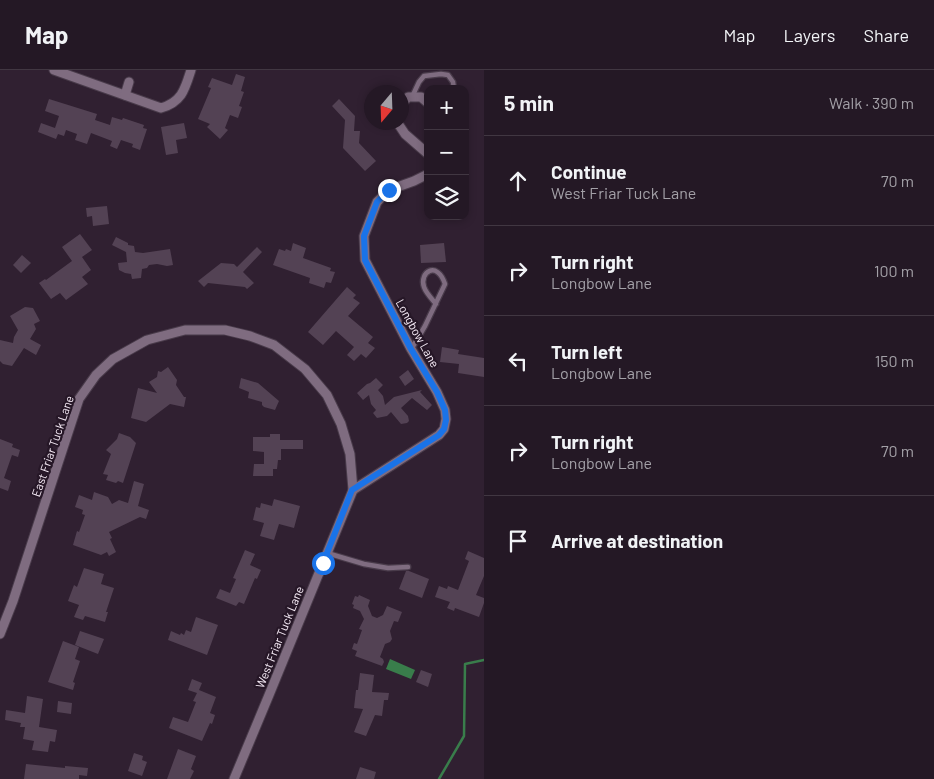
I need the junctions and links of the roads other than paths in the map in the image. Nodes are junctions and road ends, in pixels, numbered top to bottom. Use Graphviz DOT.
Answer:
graph roads {
  1 [pos="54,70"];
  2 [pos="191,70"];
  3 [pos="129,82"];
  4 [pos="453,85"];
  5 [pos="125,95"];
  6 [pos="412,97"];
  7 [pos="424,100"];
  8 [pos="402,130"];
  9 [pos="424,151"];
  10 [pos="426,175"];
  11 [pos="436,304"];
  12 [pos="195,330"];
  13 [pos="411,349"];
  14 [pos="352,490"];
  15 [pos="327,553"];
  16 [pos="408,568"];
  17 [pos="0,634"];
  18 [pos="234,779"];
  1 -- 5 [label="street"];
  2 -- 5 [label="street"];
  3 -- 5 [label="street"];
  4 -- 6 [label="lane"];
  6 -- 7 [label="street"];
  8 -- 9 [label="street"];
  10 -- 13 [label="street, Longbow Lane"];
  11 -- 11 [label="lane"];
  11 -- 13 [label="lane"];
  12 -- 14 [label="street, West Friar Tuck Lane"];
  12 -- 17 [label="street, East Friar Tuck Lane"];
  13 -- 14 [label="street, Longbow Lane"];
  14 -- 15 [label="street, West Friar Tuck Lane"];
  15 -- 16 [label="lane"];
  15 -- 18 [label="street, West Friar Tuck Lane"];
}
